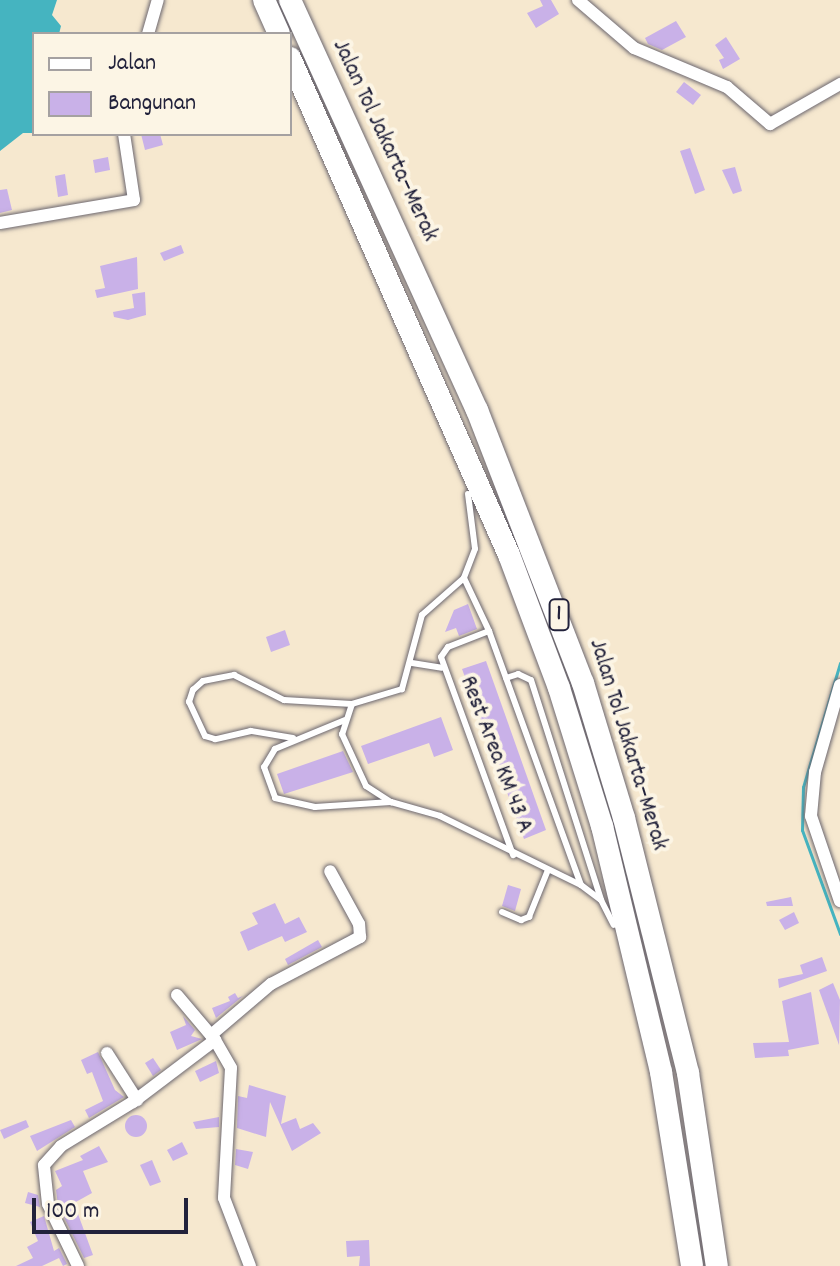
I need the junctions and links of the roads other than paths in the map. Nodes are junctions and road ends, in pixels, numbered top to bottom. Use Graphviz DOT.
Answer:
graph roads {
  1 [pos="158,0"];
  2 [pos="264,0"];
  3 [pos="290,0"];
  4 [pos="578,0"];
  5 [pos="149,32"];
  6 [pos="278,32"];
  7 [pos="292,62"];
  8 [pos="840,84"];
  9 [pos="124,136"];
  10 [pos="0,223"];
  11 [pos="389,278"];
  12 [pos="468,494"];
  13 [pos="464,578"];
  14 [pos="489,631"];
  15 [pos="412,663"];
  16 [pos="442,668"];
  17 [pos="506,678"];
  18 [pos="840,685"];
  19 [pos="352,704"];
  20 [pos="345,720"];
  21 [pos="293,738"];
  22 [pos="562,779"];
  23 [pos="546,785"];
  24 [pos="391,802"];
  25 [pos="513,855"];
  26 [pos="548,870"];
  27 [pos="330,871"];
  28 [pos="581,885"];
  29 [pos="601,900"];
  30 [pos="840,901"];
  31 [pos="502,912"];
  32 [pos="614,925"];
  33 [pos="177,995"];
  34 [pos="213,1037"];
  35 [pos="107,1053"];
  36 [pos="137,1100"];
  37 [pos="675,1142"];
  38 [pos="78,1266"];
  39 [pos="250,1266"];
  40 [pos="692,1266"];
  41 [pos="717,1266"];
  1 -- 5 [label="street"];
  2 -- 6 [label="highway"];
  3 -- 41 [label="highway, Jalan Tol Jakarta–Merak / 1"];
  4 -- 8 [label="street"];
  7 -- 11 [label="highway, Jalan Tol Jakarta–Merak / 1"];
  9 -- 10 [label="street"];
  11 -- 12 [label="highway"];
  11 -- 37 [label="highway, Jalan Tol Jakarta–Merak / 1"];
  12 -- 13 [label="lane"];
  13 -- 14 [label="lane, Rest Area KM 43 A"];
  13 -- 15 [label="lane"];
  14 -- 16 [label="lane, Rest Area KM 43 A"];
  14 -- 17 [label="lane, Rest Area KM 43 A"];
  15 -- 16 [label="lane, Rest Area KM 43 A"];
  15 -- 19 [label="lane"];
  16 -- 25 [label="lane, Rest Area KM 43 A"];
  17 -- 22 [label="lane, Rest Area KM 43 A"];
  17 -- 23 [label="lane, Rest Area KM 43 A"];
  18 -- 30 [label="street"];
  19 -- 20 [label="lane"];
  19 -- 21 [label="lane"];
  20 -- 21 [label="lane, Rest Area KM 43 A"];
  20 -- 24 [label="lane, Rest Area KM 43 A"];
  21 -- 24 [label="lane, Rest Area KM 43 A"];
  22 -- 23 [label="lane, Rest Area KM 43 A"];
  22 -- 29 [label="lane, Rest Area KM 43 A"];
  23 -- 28 [label="lane, Rest Area KM 43 A"];
  24 -- 25 [label="lane, Rest Area KM 43 A"];
  25 -- 26 [label="lane, Rest Area KM 43 A"];
  26 -- 28 [label="lane, Rest Area KM 43 A"];
  26 -- 31 [label="lane"];
  27 -- 34 [label="street"];
  28 -- 29 [label="lane, Rest Area KM 43 A"];
  29 -- 32 [label="lane, Rest Area KM 43 A"];
  32 -- 37 [label="highway"];
  33 -- 34 [label="street"];
  34 -- 36 [label="street"];
  34 -- 39 [label="street"];
  35 -- 36 [label="street"];
  36 -- 38 [label="street"];
  37 -- 40 [label="highway, Jalan Tol Jakarta–Merak / 1"];
}
